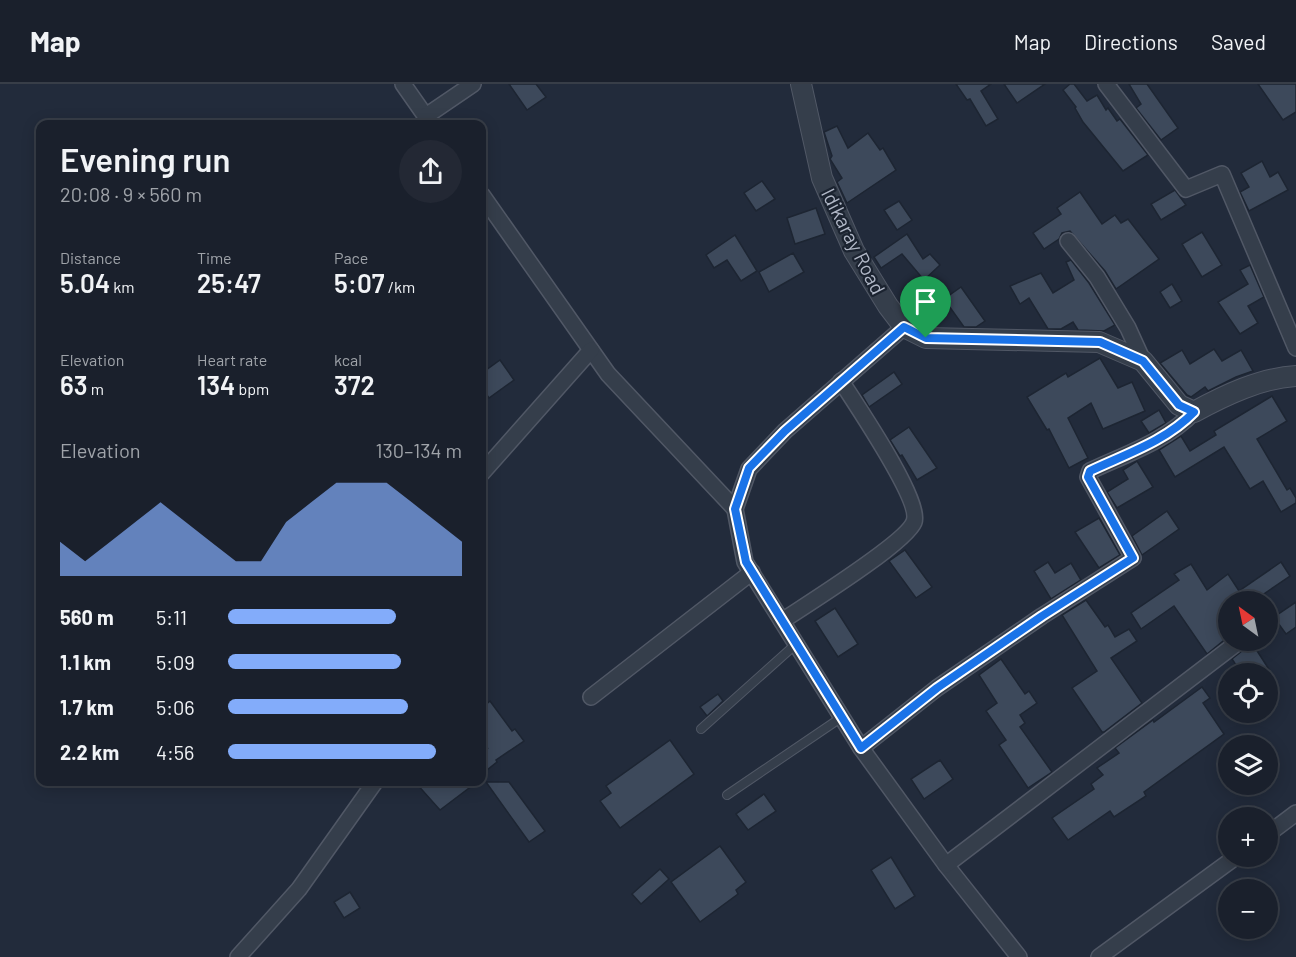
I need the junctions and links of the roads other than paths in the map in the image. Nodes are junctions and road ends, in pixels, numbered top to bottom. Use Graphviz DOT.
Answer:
graph roads {
  1 [pos="403,84"];
  2 [pos="473,84"];
  3 [pos="801,84"];
  4 [pos="1106,84"];
  5 [pos="429,120"];
  6 [pos="486,201"];
  7 [pos="1068,241"];
  8 [pos="904,327"];
  9 [pos="1296,348"];
  10 [pos="591,350"];
  11 [pos="1143,361"];
  12 [pos="1296,376"];
  13 [pos="841,381"];
  14 [pos="1194,412"];
  15 [pos="486,468"];
  16 [pos="735,509"];
  17 [pos="752,572"];
  18 [pos="782,621"];
  19 [pos="796,644"];
  20 [pos="1227,651"];
  21 [pos="591,698"];
  22 [pos="842,717"];
  23 [pos="702,729"];
  24 [pos="861,748"];
  25 [pos="372,786"];
  26 [pos="727,795"];
  27 [pos="1296,813"];
  28 [pos="1278,826"];
  29 [pos="946,865"];
  30 [pos="1222,867"];
  31 [pos="238,957"];
  32 [pos="1019,957"];
  33 [pos="1099,957"];
  1 -- 5 [label="street"];
  2 -- 5 [label="street"];
  3 -- 8 [label="street, Idikaray Road"];
  4 -- 9 [label="street"];
  6 -- 10 [label="street"];
  7 -- 11 [label="street"];
  8 -- 11 [label="street"];
  8 -- 13 [label="street"];
  10 -- 15 [label="street"];
  10 -- 16 [label="street"];
  11 -- 14 [label="street"];
  12 -- 14 [label="street"];
  13 -- 16 [label="street"];
  13 -- 18 [label="street"];
  14 -- 24 [label="street"];
  16 -- 17 [label="street"];
  17 -- 18 [label="street"];
  17 -- 21 [label="street"];
  18 -- 19 [label="street"];
  19 -- 22 [label="street"];
  19 -- 23 [label="lane"];
  20 -- 29 [label="street"];
  22 -- 24 [label="street"];
  22 -- 26 [label="lane"];
  24 -- 29 [label="street"];
  25 -- 31 [label="street"];
  27 -- 28 [label="street"];
  29 -- 32 [label="street"];
  30 -- 33 [label="street"];
}
